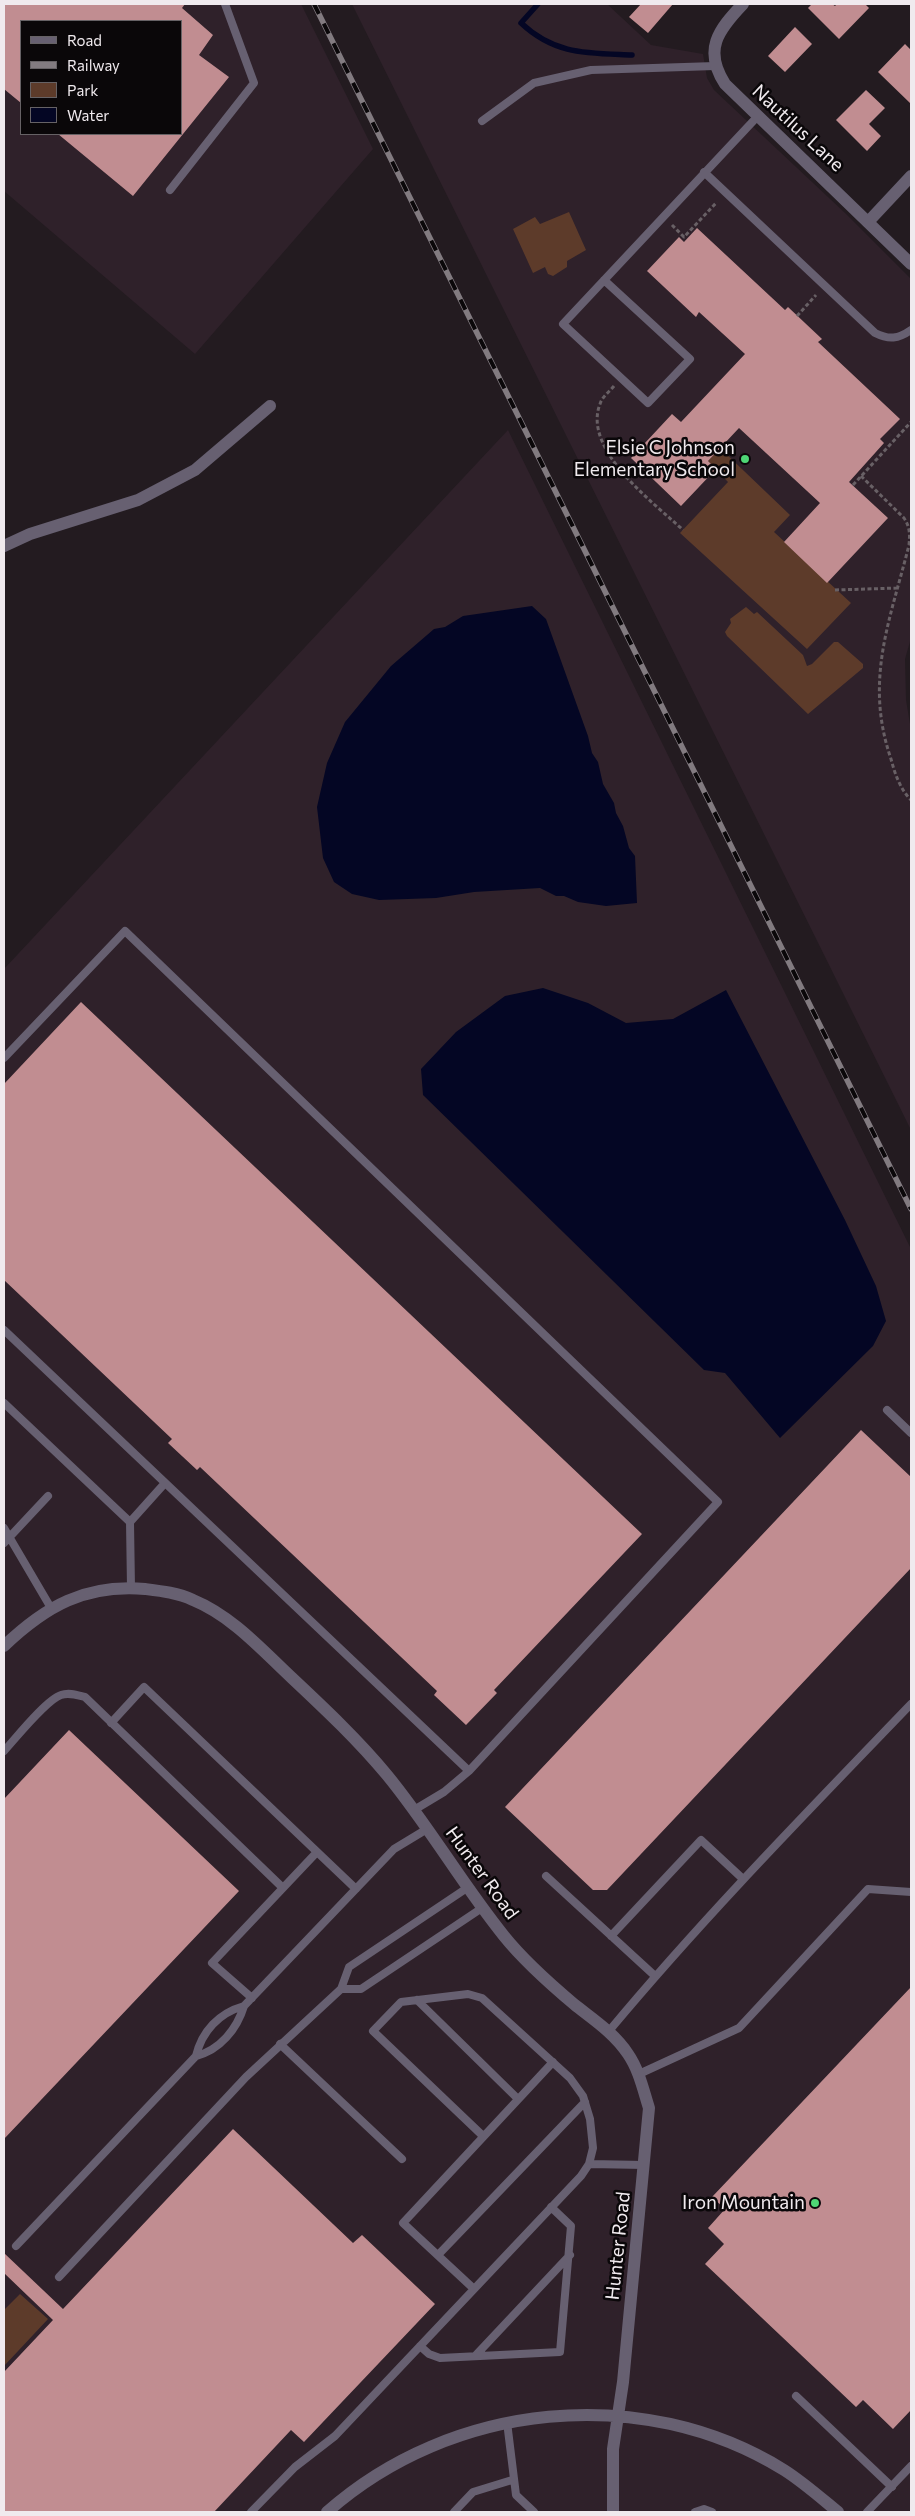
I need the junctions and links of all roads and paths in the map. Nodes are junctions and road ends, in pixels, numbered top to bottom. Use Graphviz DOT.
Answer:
graph roads {
  1 [pos="226,4"];
  2 [pos="742,4"];
  3 [pos="715,66"];
  4 [pos="758,117"];
  5 [pos="482,121"];
  6 [pos="704,172"];
  7 [pos="911,176"];
  8 [pos="170,190"];
  9 [pos="717,202"];
  10 [pos="662,216"];
  11 [pos="869,221"];
  12 [pos="911,264"];
  13 [pos="604,280"];
  14 [pos="816,295"];
  15 [pos="797,316"];
  16 [pos="911,330"];
  17 [pos="621,378"];
  18 [pos="270,406"];
  19 [pos="911,422"];
  20 [pos="861,476"];
  21 [pos="853,485"];
  22 [pos="683,530"];
  23 [pos="4,546"];
  24 [pos="898,588"];
  25 [pos="835,590"];
  26 [pos="911,800"];
  27 [pos="4,1058"];
  28 [pos="4,1330"];
  29 [pos="4,1403"];
  30 [pos="887,1410"];
  31 [pos="911,1433"];
  32 [pos="165,1483"];
  33 [pos="48,1496"];
  34 [pos="130,1522"];
  35 [pos="4,1528"];
  36 [pos="10,1536"];
  37 [pos="4,1543"];
  38 [pos="131,1588"];
  39 [pos="51,1608"];
  40 [pos="4,1646"];
  41 [pos="911,1704"];
  42 [pos="111,1723"];
  43 [pos="4,1751"];
  44 [pos="469,1771"];
  45 [pos="414,1810"];
  46 [pos="427,1829"];
  47 [pos="317,1852"];
  48 [pos="546,1876"];
  49 [pos="743,1879"];
  50 [pos="283,1888"];
  51 [pos="467,1888"];
  52 [pos="356,1889"];
  53 [pos="911,1892"];
  54 [pos="482,1908"];
  55 [pos="612,1936"];
  56 [pos="655,1976"];
  57 [pos="341,1989"];
  58 [pos="252,1998"];
  59 [pos="417,2000"];
  60 [pos="244,2006"];
  61 [pos="609,2031"];
  62 [pos="280,2044"];
  63 [pos="196,2056"];
  64 [pos="553,2062"];
  65 [pos="639,2074"];
  66 [pos="518,2099"];
  67 [pos="585,2102"];
  68 [pos="483,2136"];
  69 [pos="402,2158"];
  70 [pos="589,2164"];
  71 [pos="645,2165"];
  72 [pos="552,2207"];
  73 [pos="16,2246"];
  74 [pos="438,2255"];
  75 [pos="570,2255"];
  76 [pos="59,2277"];
  77 [pos="474,2289"];
  78 [pos="420,2346"];
  79 [pos="476,2355"];
  80 [pos="796,2396"];
  81 [pos="618,2417"];
  82 [pos="507,2422"];
  83 [pos="911,2466"];
  84 [pos="512,2480"];
  85 [pos="892,2487"];
  86 [pos="251,2512"];
  87 [pos="327,2512"];
  88 [pos="454,2512"];
  89 [pos="534,2512"];
  90 [pos="613,2512"];
  91 [pos="695,2512"];
  92 [pos="712,2512"];
  93 [pos="838,2512"];
  94 [pos="867,2512"];
  1 -- 8 [label="lane"];
  2 -- 3 [label="street"];
  3 -- 4 [label="street, Nautilus Lane"];
  3 -- 5 [label="lane"];
  4 -- 6 [label="lane"];
  4 -- 11 [label="street, Nautilus Lane"];
  6 -- 10 [label="lane"];
  6 -- 16 [label="lane"];
  7 -- 11 [label="street"];
  9 -- 10 [label="path"];
  10 -- 13 [label="lane"];
  11 -- 12 [label="street, Nautilus Lane"];
  13 -- 17 [label="lane"];
  13 -- 17 [label="lane"];
  14 -- 15 [label="path"];
  17 -- 22 [label="path"];
  18 -- 23 [label="street"];
  19 -- 20 [label="path"];
  20 -- 21 [label="path"];
  20 -- 24 [label="path"];
  24 -- 25 [label="path"];
  24 -- 26 [label="path"];
  27 -- 44 [label="lane"];
  28 -- 32 [label="lane"];
  29 -- 34 [label="lane"];
  30 -- 31 [label="lane"];
  32 -- 34 [label="lane"];
  32 -- 44 [label="lane"];
  33 -- 36 [label="lane"];
  34 -- 38 [label="lane"];
  35 -- 36 [label="lane"];
  36 -- 37 [label="lane"];
  36 -- 39 [label="lane"];
  38 -- 39 [label="street, Hunter Road"];
  38 -- 45 [label="street, Hunter Road"];
  39 -- 40 [label="street, Hunter Road"];
  41 -- 49 [label="lane"];
  42 -- 43 [label="lane"];
  42 -- 47 [label="lane"];
  42 -- 50 [label="lane"];
  44 -- 45 [label="lane"];
  45 -- 46 [label="street, Hunter Road"];
  46 -- 51 [label="street, Hunter Road"];
  46 -- 52 [label="lane"];
  47 -- 50 [label="lane"];
  47 -- 52 [label="lane"];
  48 -- 55 [label="lane"];
  49 -- 55 [label="lane"];
  49 -- 56 [label="lane"];
  50 -- 58 [label="lane"];
  51 -- 54 [label="street, Hunter Road"];
  51 -- 57 [label="lane"];
  52 -- 58 [label="lane"];
  53 -- 65 [label="lane"];
  54 -- 57 [label="lane"];
  54 -- 61 [label="street, Hunter Road"];
  55 -- 56 [label="lane"];
  56 -- 61 [label="lane"];
  57 -- 62 [label="lane"];
  58 -- 60 [label="lane"];
  59 -- 64 [label="lane"];
  59 -- 66 [label="lane"];
  59 -- 68 [label="lane"];
  60 -- 63 [label="lane"];
  60 -- 63 [label="lane"];
  61 -- 65 [label="street, Hunter Road"];
  62 -- 69 [label="lane"];
  62 -- 76 [label="lane"];
  63 -- 73 [label="lane"];
  64 -- 66 [label="lane"];
  64 -- 67 [label="lane"];
  65 -- 71 [label="street, Hunter Road"];
  66 -- 68 [label="lane"];
  67 -- 70 [label="lane"];
  67 -- 74 [label="lane"];
  68 -- 74 [label="lane"];
  70 -- 71 [label="lane"];
  70 -- 72 [label="lane"];
  71 -- 81 [label="street, Hunter Road"];
  72 -- 75 [label="lane"];
  72 -- 77 [label="lane"];
  74 -- 77 [label="lane"];
  75 -- 79 [label="lane"];
  75 -- 79 [label="lane"];
  77 -- 78 [label="lane"];
  78 -- 79 [label="lane"];
  78 -- 86 [label="lane"];
  80 -- 85 [label="lane"];
  81 -- 82 [label="street"];
  81 -- 90 [label="street, Hunter Road"];
  81 -- 93 [label="street"];
  82 -- 84 [label="lane"];
  82 -- 87 [label="street"];
  83 -- 85 [label="lane"];
  84 -- 88 [label="lane"];
  84 -- 89 [label="lane"];
  85 -- 94 [label="lane"];
  91 -- 92 [label="lane"];
}
